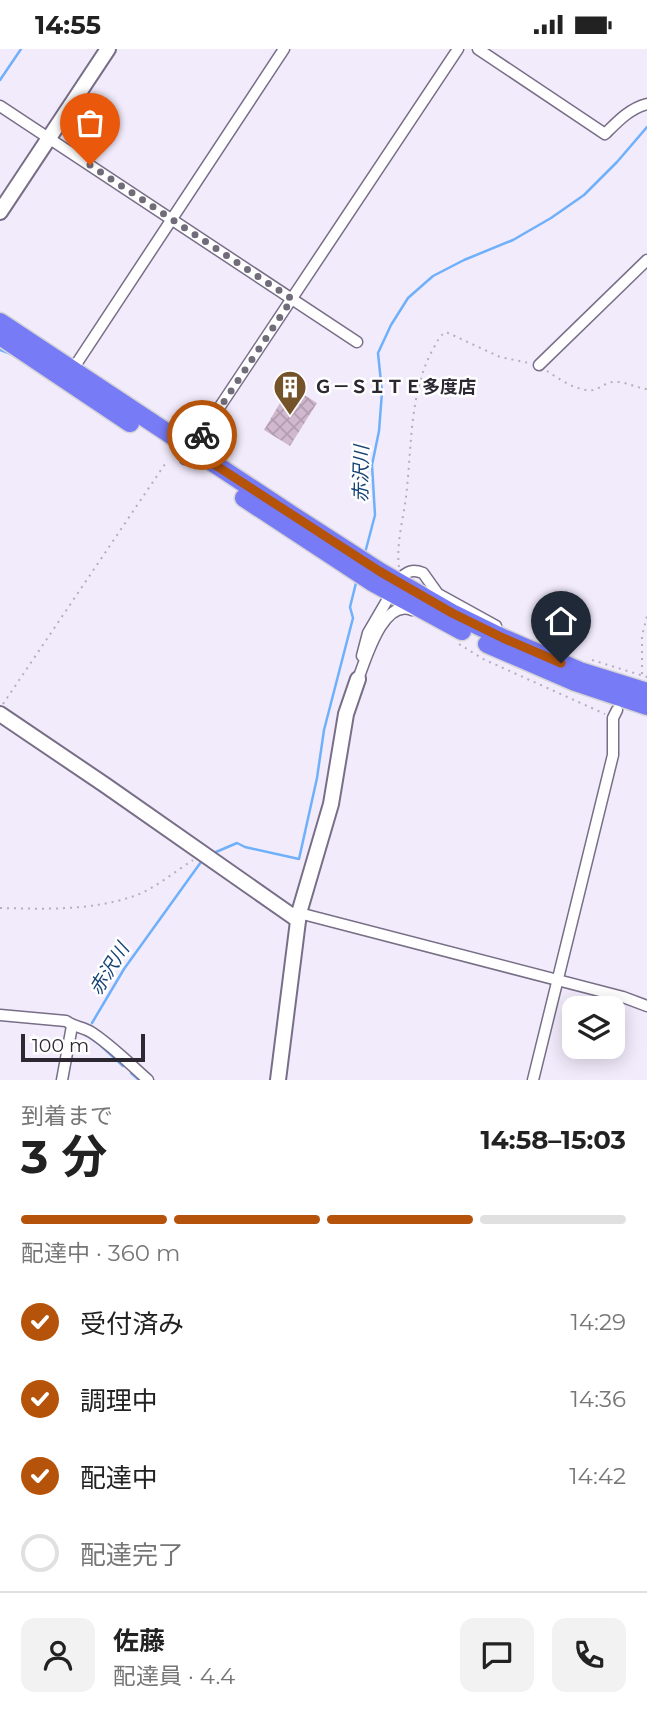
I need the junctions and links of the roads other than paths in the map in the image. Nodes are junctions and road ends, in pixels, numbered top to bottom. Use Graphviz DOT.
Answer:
graph roads {
  1 [pos="108,49"];
  2 [pos="284,49"];
  3 [pos="458,49"];
  4 [pos="478,49"];
  5 [pos="647,104"];
  6 [pos="0,106"];
  7 [pos="49,139"];
  8 [pos="0,212"];
  9 [pos="171,219"];
  10 [pos="647,260"];
  11 [pos="292,299"];
  12 [pos="0,322"];
  13 [pos="0,336"];
  14 [pos="357,342"];
  15 [pos="539,365"];
  16 [pos="72,369"];
  17 [pos="188,454"];
  18 [pos="375,576"];
  19 [pos="403,576"];
  20 [pos="389,597"];
  21 [pos="445,623"];
  22 [pos="503,638"];
  23 [pos="358,679"];
  24 [pos="643,683"];
  25 [pos="647,706"];
  26 [pos="617,710"];
  27 [pos="0,714"];
  28 [pos="299,917"];
  29 [pos="557,980"];
  30 [pos="647,1006"];
  31 [pos="0,1015"];
  32 [pos="72,1026"];
  33 [pos="62,1080"];
  34 [pos="148,1080"];
  35 [pos="278,1080"];
  36 [pos="533,1080"];
  1 -- 7 [label="street"];
  2 -- 9 [label="street"];
  3 -- 11 [label="street"];
  4 -- 5 [label="street"];
  6 -- 7 [label="street"];
  7 -- 8 [label="street"];
  7 -- 9 [label="street"];
  9 -- 11 [label="street"];
  9 -- 16 [label="street"];
  10 -- 15 [label="street"];
  11 -- 14 [label="street"];
  11 -- 17 [label="street"];
  12 -- 16 [label="highway"];
  13 -- 17 [label="highway"];
  16 -- 17 [label="highway"];
  17 -- 18 [label="highway"];
  18 -- 21 [label="highway"];
  18 -- 22 [label="highway"];
  19 -- 22 [label="street"];
  20 -- 23 [label="street"];
  21 -- 23 [label="street"];
  21 -- 25 [label="highway"];
  22 -- 24 [label="highway"];
  23 -- 28 [label="street"];
  26 -- 29 [label="street"];
  27 -- 28 [label="street"];
  28 -- 29 [label="street"];
  28 -- 35 [label="street"];
  29 -- 30 [label="street"];
  29 -- 36 [label="street"];
  31 -- 32 [label="street"];
  32 -- 33 [label="street"];
  32 -- 34 [label="street"];
}
